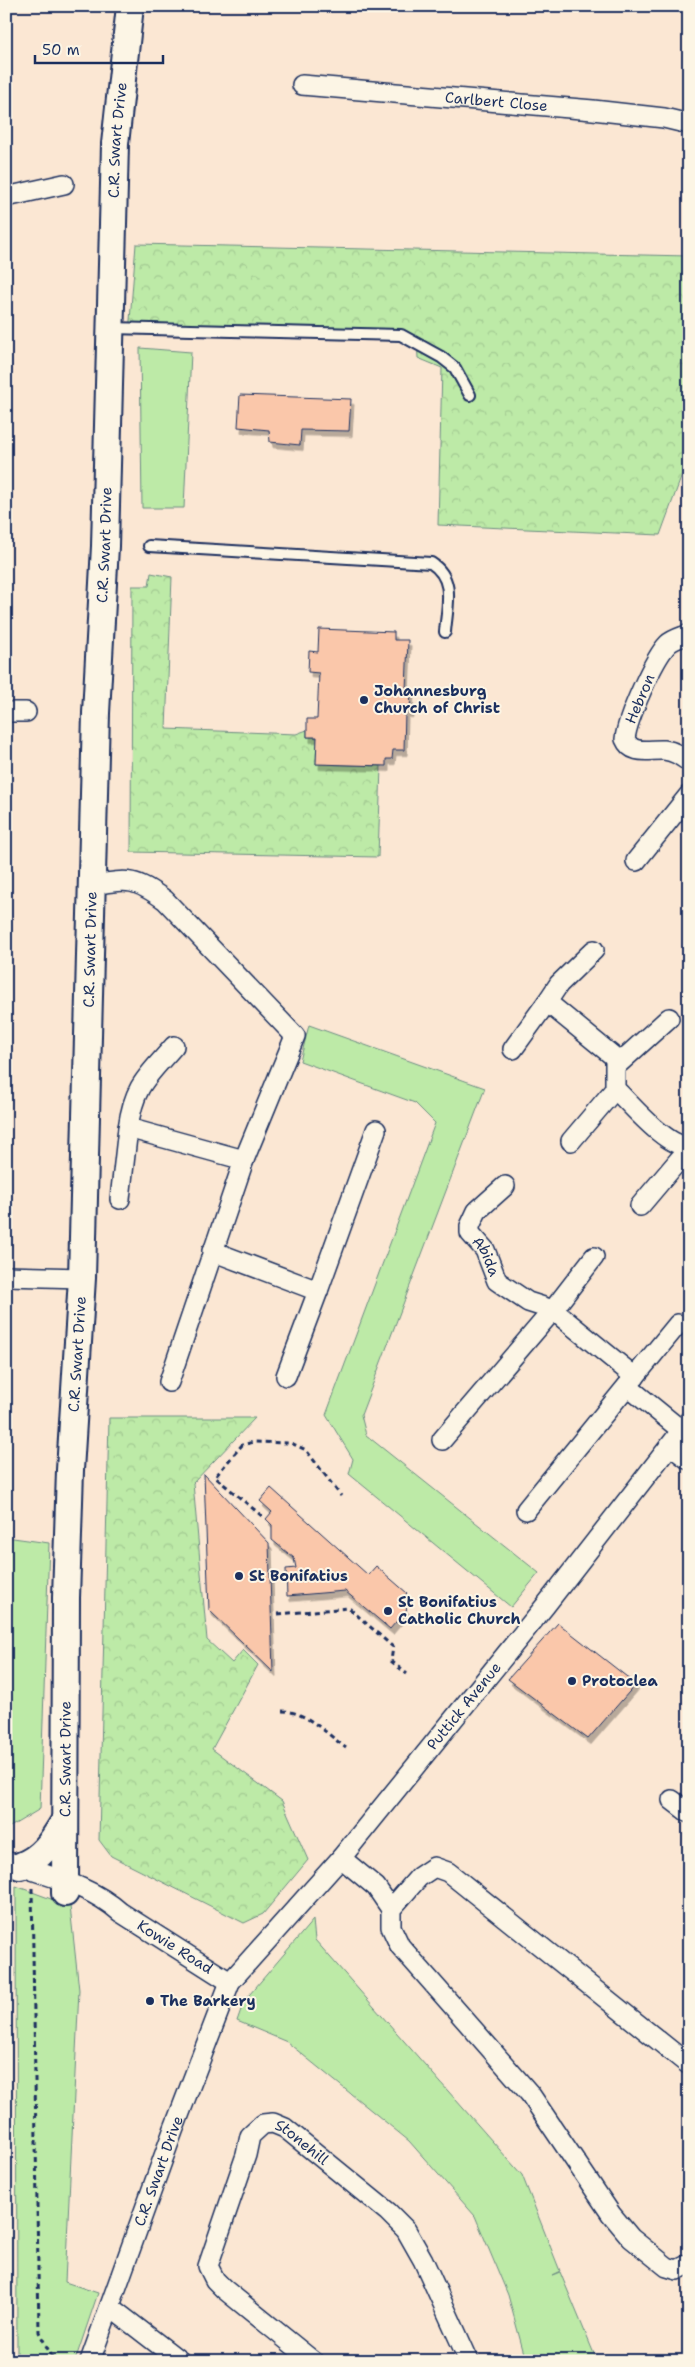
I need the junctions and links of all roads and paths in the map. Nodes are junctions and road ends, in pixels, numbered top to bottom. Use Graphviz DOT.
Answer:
graph roads {
  1 [pos="130,6"];
  2 [pos="302,85"];
  3 [pos="689,124"];
  4 [pos="64,184"];
  5 [pos="6,197"];
  6 [pos="110,328"];
  7 [pos="470,395"];
  8 [pos="149,546"];
  9 [pos="445,632"];
  10 [pos="689,634"];
  11 [pos="6,712"];
  12 [pos="26,712"];
  13 [pos="689,762"];
  14 [pos="689,795"];
  15 [pos="636,860"];
  16 [pos="93,885"];
  17 [pos="594,950"];
  18 [pos="547,1002"];
  19 [pos="668,1018"];
  20 [pos="174,1046"];
  21 [pos="513,1049"];
  22 [pos="616,1066"];
  23 [pos="615,1089"];
  24 [pos="128,1128"];
  25 [pos="376,1130"];
  26 [pos="571,1141"];
  27 [pos="689,1147"];
  28 [pos="244,1160"];
  29 [pos="505,1186"];
  30 [pos="120,1199"];
  31 [pos="640,1206"];
  32 [pos="212,1251"];
  33 [pos="594,1257"];
  34 [pos="6,1276"];
  35 [pos="82,1278"];
  36 [pos="318,1291"];
  37 [pos="553,1310"];
  38 [pos="678,1324"];
  39 [pos="286,1376"];
  40 [pos="169,1382"];
  41 [pos="631,1382"];
  42 [pos="680,1432"];
  43 [pos="442,1440"];
  44 [pos="689,1460"];
  45 [pos="341,1496"];
  46 [pos="526,1510"];
  47 [pos="262,1516"];
  48 [pos="278,1614"];
  49 [pos="407,1674"];
  50 [pos="282,1711"];
  51 [pos="346,1748"];
  52 [pos="672,1800"];
  53 [pos="689,1813"];
  54 [pos="65,1820"];
  55 [pos="341,1858"];
  56 [pos="16,1870"];
  57 [pos="65,1887"];
  58 [pos="391,1909"];
  59 [pos="230,1982"];
  60 [pos="689,2065"];
  61 [pos="689,2264"];
  62 [pos="110,2307"];
  63 [pos="54,2361"];
  64 [pos="90,2361"];
  65 [pos="180,2361"];
  66 [pos="313,2361"];
  67 [pos="470,2361"];
  1 -- 6 [label="street, C.R. Swart Drive"];
  2 -- 3 [label="street, Carlbert Close"];
  4 -- 5 [label="street"];
  6 -- 7 [label="lane"];
  6 -- 16 [label="street, C.R. Swart Drive"];
  8 -- 9 [label="lane"];
  10 -- 13 [label="street, Hebron"];
  11 -- 12 [label="street"];
  14 -- 15 [label="street"];
  16 -- 28 [label="street"];
  16 -- 35 [label="street, C.R. Swart Drive"];
  17 -- 18 [label="street"];
  18 -- 21 [label="street"];
  18 -- 22 [label="street"];
  19 -- 22 [label="street"];
  20 -- 24 [label="street"];
  22 -- 23 [label="street"];
  23 -- 26 [label="street"];
  23 -- 27 [label="street"];
  24 -- 28 [label="street"];
  24 -- 30 [label="street"];
  25 -- 36 [label="street"];
  27 -- 31 [label="street"];
  28 -- 32 [label="street"];
  29 -- 37 [label="street, Abida"];
  32 -- 36 [label="street"];
  32 -- 40 [label="street"];
  33 -- 37 [label="street"];
  34 -- 35 [label="street"];
  35 -- 54 [label="street, C.R. Swart Drive"];
  36 -- 39 [label="street"];
  37 -- 41 [label="street, Abida"];
  37 -- 43 [label="street"];
  38 -- 41 [label="street"];
  41 -- 42 [label="street, Abida"];
  41 -- 46 [label="street"];
  42 -- 44 [label="street, Abida"];
  42 -- 55 [label="street, Puttick Avenue"];
  45 -- 47 [label="path"];
  48 -- 49 [label="path"];
  50 -- 51 [label="path"];
  52 -- 53 [label="street"];
  54 -- 56 [label="street"];
  54 -- 57 [label="street, C.R. Swart Drive"];
  55 -- 58 [label="street"];
  55 -- 59 [label="street, Puttick Avenue"];
  56 -- 57 [label="street, Kowie Road"];
  56 -- 63 [label="path"];
  57 -- 59 [label="street, Kowie Road"];
  58 -- 60 [label="street"];
  58 -- 61 [label="street"];
  59 -- 62 [label="street, C.R. Swart Drive"];
  62 -- 64 [label="street, C.R. Swart Drive"];
  62 -- 65 [label="street"];
  66 -- 67 [label="street, Stonehill"];
}
